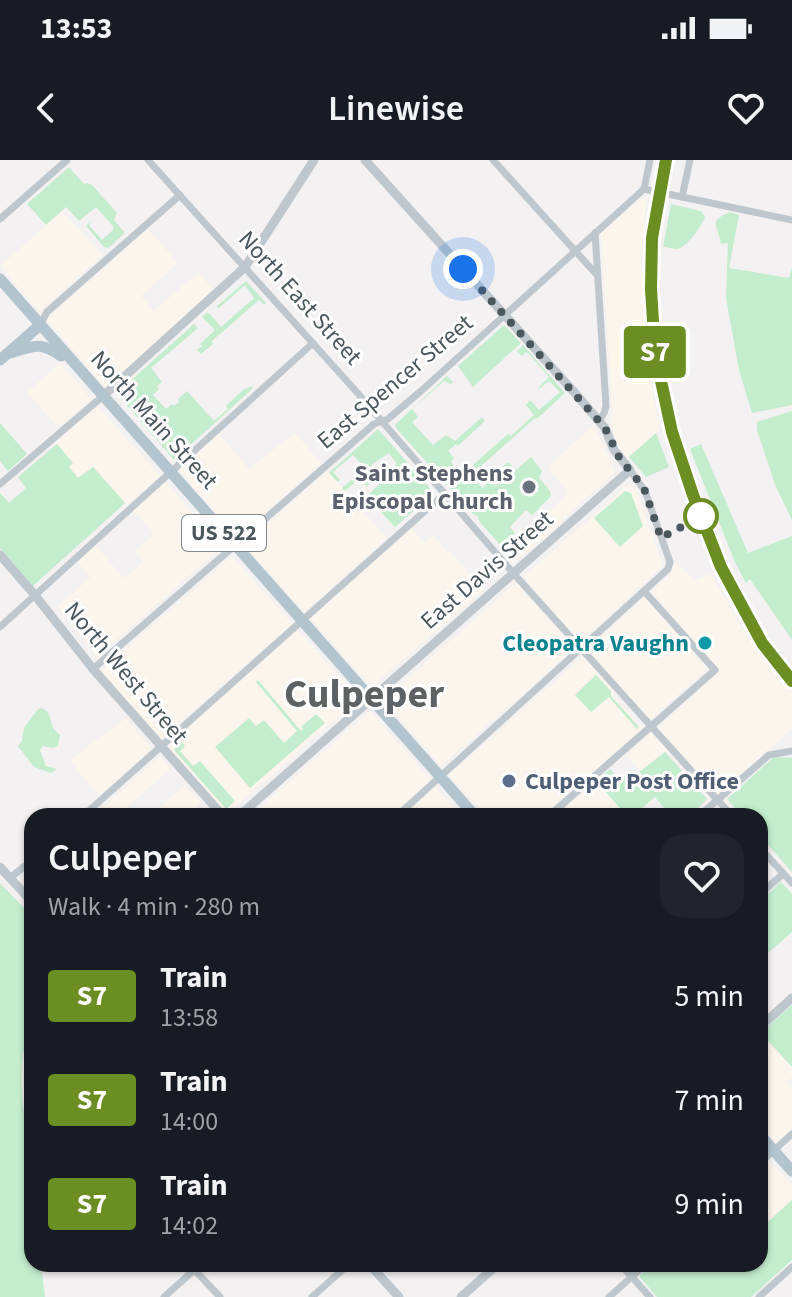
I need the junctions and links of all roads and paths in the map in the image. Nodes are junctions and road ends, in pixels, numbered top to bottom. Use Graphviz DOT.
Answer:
graph roads {
  1 [pos="67,160"];
  2 [pos="148,160"];
  3 [pos="314,160"];
  4 [pos="365,160"];
  5 [pos="493,160"];
  6 [pos="650,160"];
  7 [pos="690,160"];
  8 [pos="644,189"];
  9 [pos="180,195"];
  10 [pos="682,197"];
  11 [pos="0,219"];
  12 [pos="792,220"];
  13 [pos="595,233"];
  14 [pos="574,251"];
  15 [pos="245,267"];
  16 [pos="597,275"];
  17 [pos="0,279"];
  18 [pos="505,315"];
  19 [pos="40,325"];
  20 [pos="313,343"];
  21 [pos="4,357"];
  22 [pos="78,368"];
  23 [pos="103,396"];
  24 [pos="382,421"];
  25 [pos="599,421"];
  26 [pos="630,470"];
  27 [pos="171,471"];
  28 [pos="0,484"];
  29 [pos="444,494"];
  30 [pos="236,546"];
  31 [pos="0,555"];
  32 [pos="514,574"];
  33 [pos="644,591"];
  34 [pos="34,594"];
  35 [pos="302,621"];
  36 [pos="0,627"];
  37 [pos="582,649"];
  38 [pos="93,669"];
  39 [pos="370,699"];
  40 [pos="651,726"];
  41 [pos="161,747"];
  42 [pos="792,751"];
  43 [pos="441,777"];
  44 [pos="717,800"];
  45 [pos="92,808"];
  46 [pos="216,808"];
  47 [pos="248,808"];
  48 [pos="406,808"];
  49 [pos="468,808"];
  50 [pos="558,808"];
  51 [pos="708,808"];
  52 [pos="724,808"];
  53 [pos="768,857"];
  54 [pos="0,867"];
  55 [pos="24,867"];
  56 [pos="783,874"];
  57 [pos="10,878"];
  58 [pos="792,883"];
  59 [pos="768,887"];
  60 [pos="24,893"];
  61 [pos="792,998"];
  62 [pos="768,1020"];
  63 [pos="792,1134"];
  64 [pos="768,1144"];
  65 [pos="774,1150"];
  66 [pos="768,1156"];
  67 [pos="792,1171"];
  68 [pos="792,1267"];
  69 [pos="189,1272"];
  70 [pos="200,1272"];
  71 [pos="340,1272"];
  72 [pos="376,1272"];
  73 [pos="489,1272"];
  74 [pos="627,1272"];
  75 [pos="637,1272"];
  76 [pos="631,1277"];
  77 [pos="164,1297"];
  78 [pos="220,1297"];
  79 [pos="312,1297"];
  80 [pos="399,1297"];
  81 [pos="461,1297"];
  82 [pos="609,1297"];
  83 [pos="650,1297"];
  84 [pos="759,1297"];
  1 -- 11 [label="street"];
  2 -- 9 [label="street, North East Street"];
  3 -- 15 [label="street"];
  4 -- 18 [label="street"];
  5 -- 14 [label="street"];
  6 -- 8 [label="street"];
  7 -- 10 [label="street"];
  8 -- 10 [label="street"];
  8 -- 13 [label="street, East Spencer Street"];
  9 -- 15 [label="street, North East Street"];
  9 -- 19 [label="street"];
  10 -- 12 [label="street"];
  13 -- 14 [label="street, East Spencer Street"];
  13 -- 16 [label="street"];
  14 -- 16 [label="street"];
  14 -- 18 [label="street, East Spencer Street"];
  15 -- 20 [label="street, North East Street"];
  15 -- 23 [label="street"];
  16 -- 25 [label="street"];
  17 -- 19 [label="main road, North Main Street"];
  18 -- 24 [label="street, East Spencer Street"];
  18 -- 25 [label="street"];
  19 -- 21 [label="main road, US 522"];
  19 -- 22 [label="main road, North Main Street / US 522"];
  20 -- 24 [label="street, North East Street"];
  20 -- 27 [label="street"];
  21 -- 22 [label="main road, US 522"];
  22 -- 23 [label="main road, North Main Street / US 522"];
  23 -- 27 [label="main road, North Main Street / US 522"];
  23 -- 28 [label="street"];
  24 -- 29 [label="street, North East Street"];
  24 -- 30 [label="street, East Spencer Street"];
  25 -- 26 [label="street"];
  26 -- 32 [label="street, East Davis Street"];
  26 -- 33 [label="street"];
  27 -- 30 [label="main road, North Main Street / US 522"];
  27 -- 34 [label="street"];
  29 -- 32 [label="street, North East Street"];
  29 -- 35 [label="street"];
  30 -- 35 [label="main road, North Main Street / US 522"];
  30 -- 38 [label="street, East Spencer Street"];
  31 -- 34 [label="street, North West Street"];
  32 -- 37 [label="street, North East Street"];
  32 -- 39 [label="street, East Davis Street"];
  33 -- 37 [label="street"];
  33 -- 40 [label="street"];
  34 -- 36 [label="street"];
  34 -- 38 [label="street, North West Street"];
  35 -- 39 [label="main road, North Main Street / US 522"];
  35 -- 41 [label="street"];
  37 -- 40 [label="street, North East Street"];
  37 -- 43 [label="street"];
  38 -- 41 [label="street, North West Street"];
  39 -- 43 [label="main road, US 522"];
  39 -- 47 [label="street, East Davis Street"];
  40 -- 44 [label="street, North East Street"];
  40 -- 50 [label="street"];
  41 -- 45 [label="street"];
  41 -- 46 [label="street, North West Street"];
  42 -- 44 [label="street"];
  43 -- 48 [label="street"];
  43 -- 49 [label="main road, US 522"];
  44 -- 51 [label="street"];
  44 -- 52 [label="street, North East Street"];
  53 -- 56 [label="street"];
  54 -- 57 [label="street"];
  55 -- 57 [label="street"];
  56 -- 58 [label="street"];
  56 -- 59 [label="street"];
  57 -- 60 [label="street"];
  61 -- 62 [label="street"];
  63 -- 65 [label="street"];
  64 -- 65 [label="main road"];
  65 -- 66 [label="street"];
  65 -- 67 [label="main road"];
  68 -- 84 [label="street"];
  69 -- 77 [label="street"];
  70 -- 78 [label="street"];
  71 -- 79 [label="street"];
  72 -- 80 [label="street"];
  73 -- 81 [label="street"];
  74 -- 76 [label="street"];
  75 -- 76 [label="street"];
  76 -- 82 [label="street"];
  76 -- 83 [label="street"];
}
